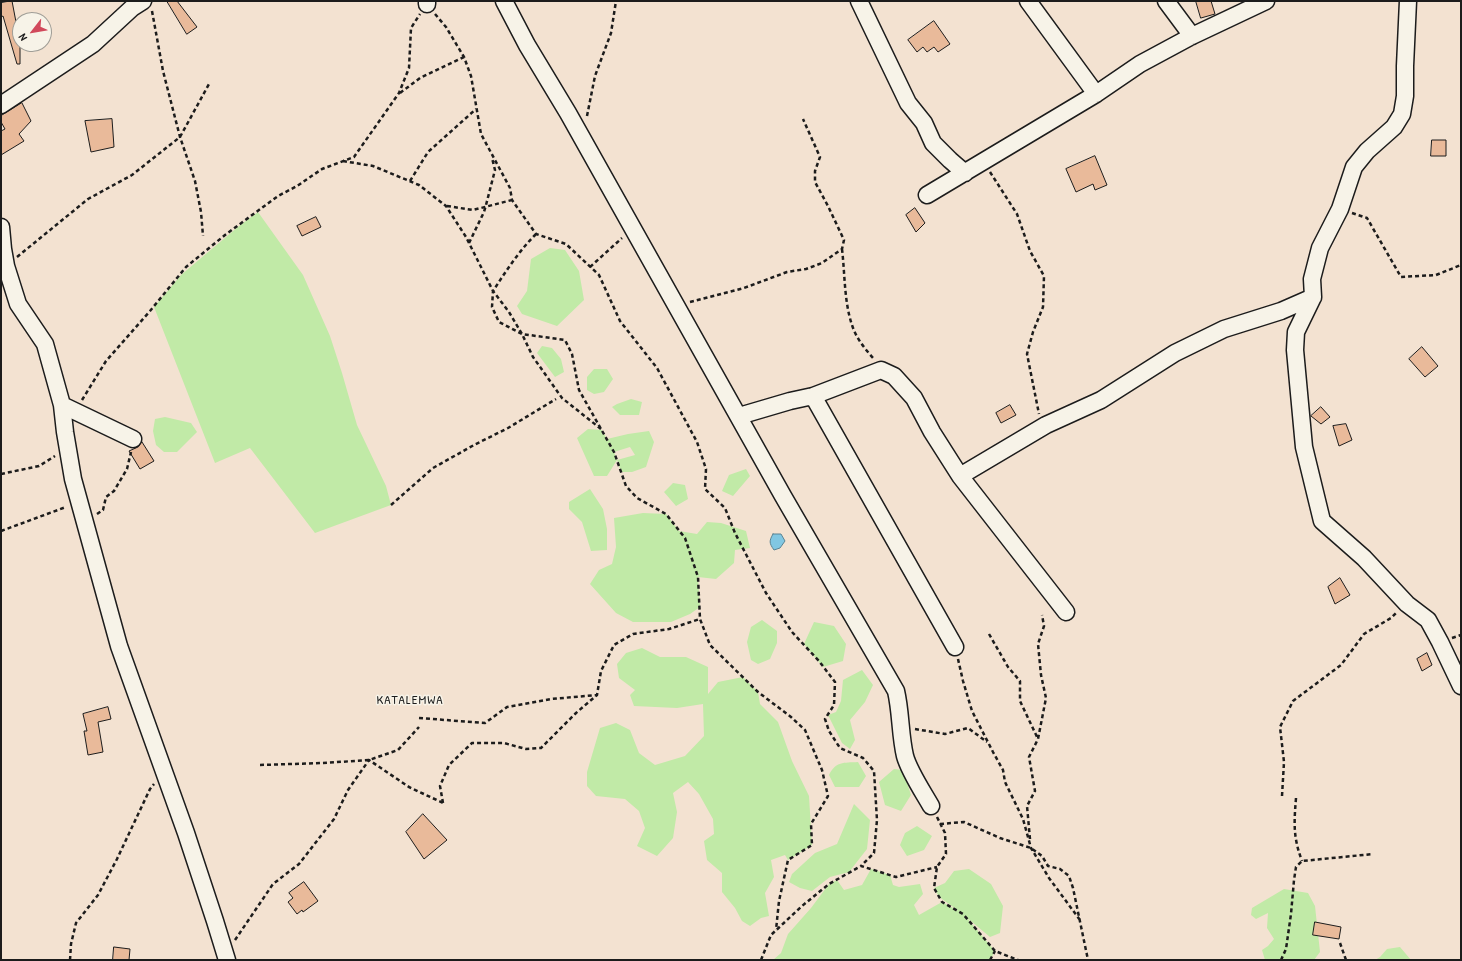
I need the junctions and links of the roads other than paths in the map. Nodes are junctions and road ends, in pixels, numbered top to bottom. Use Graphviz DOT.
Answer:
graph roads {
  1 [pos="504,1"];
  2 [pos="859,1"];
  3 [pos="1028,1"];
  4 [pos="1166,1"];
  5 [pos="1266,1"];
  6 [pos="1408,1"];
  7 [pos="147,5"];
  8 [pos="1192,36"];
  9 [pos="1096,94"];
  10 [pos="1,105"];
  11 [pos="965,173"];
  12 [pos="927,195"];
  13 [pos="1,226"];
  14 [pos="1313,297"];
  15 [pos="813,396"];
  16 [pos="69,408"];
  17 [pos="738,416"];
  18 [pos="133,439"];
  19 [pos="960,476"];
  20 [pos="1066,612"];
  21 [pos="955,647"];
  22 [pos="1461,686"];
  23 [pos="931,806"];
  24 [pos="226,957"];
  1 -- 17 [label="street"];
  2 -- 11 [label="street"];
  3 -- 9 [label="street"];
  4 -- 8 [label="street"];
  5 -- 8 [label="street"];
  6 -- 14 [label="street"];
  7 -- 10 [label="street"];
  8 -- 9 [label="street"];
  9 -- 11 [label="street"];
  11 -- 12 [label="street"];
  13 -- 16 [label="street"];
  14 -- 19 [label="street"];
  14 -- 22 [label="street"];
  15 -- 17 [label="street"];
  15 -- 19 [label="street"];
  15 -- 21 [label="street"];
  16 -- 18 [label="street"];
  16 -- 24 [label="street"];
  17 -- 23 [label="street"];
  19 -- 20 [label="street"];
}
